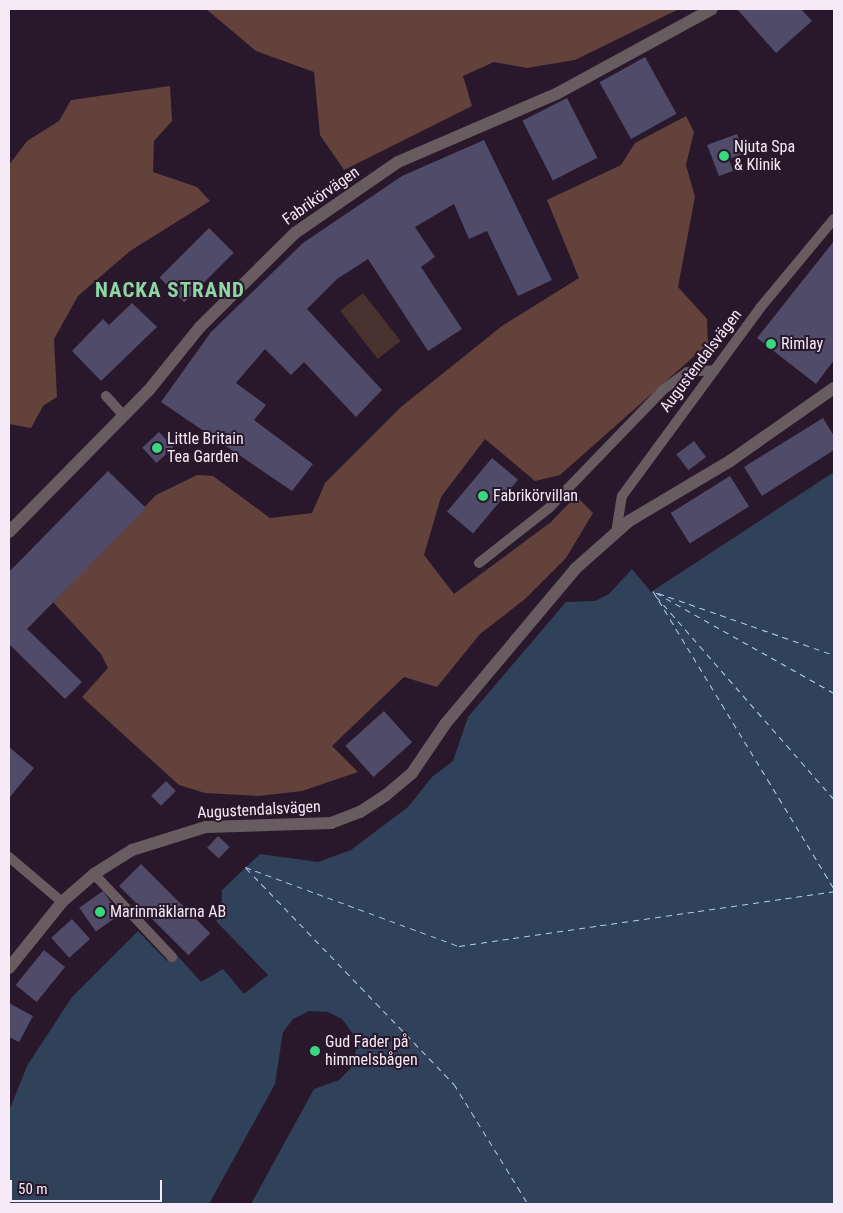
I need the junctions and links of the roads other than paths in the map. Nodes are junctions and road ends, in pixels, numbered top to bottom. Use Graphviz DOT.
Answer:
graph roads {
  1 [pos="712,9"];
  2 [pos="834,219"];
  3 [pos="714,370"];
  4 [pos="834,388"];
  5 [pos="106,396"];
  6 [pos="124,416"];
  7 [pos="26,515"];
  8 [pos="9,520"];
  9 [pos="9,532"];
  10 [pos="616,533"];
  11 [pos="479,563"];
  12 [pos="9,857"];
  13 [pos="94,874"];
  14 [pos="62,902"];
  15 [pos="172,957"];
  16 [pos="9,968"];
  1 -- 6 [label="street, Fabrikörvägen"];
  2 -- 3 [label="lane, Augustendalsvägen"];
  3 -- 10 [label="lane, Augustendalsvägen"];
  3 -- 11 [label="lane"];
  4 -- 10 [label="street, Augustendalsvägen"];
  5 -- 6 [label="lane"];
  6 -- 7 [label="street, Fabrikörvägen"];
  7 -- 8 [label="street, Fabrikörvägen"];
  7 -- 9 [label="street, Fabrikörvägen"];
  10 -- 13 [label="street, Augustendalsvägen"];
  12 -- 14 [label="lane"];
  13 -- 14 [label="street, Augustendalsvägen"];
  13 -- 15 [label="lane"];
  14 -- 16 [label="street, Augustendalsvägen"];
}
